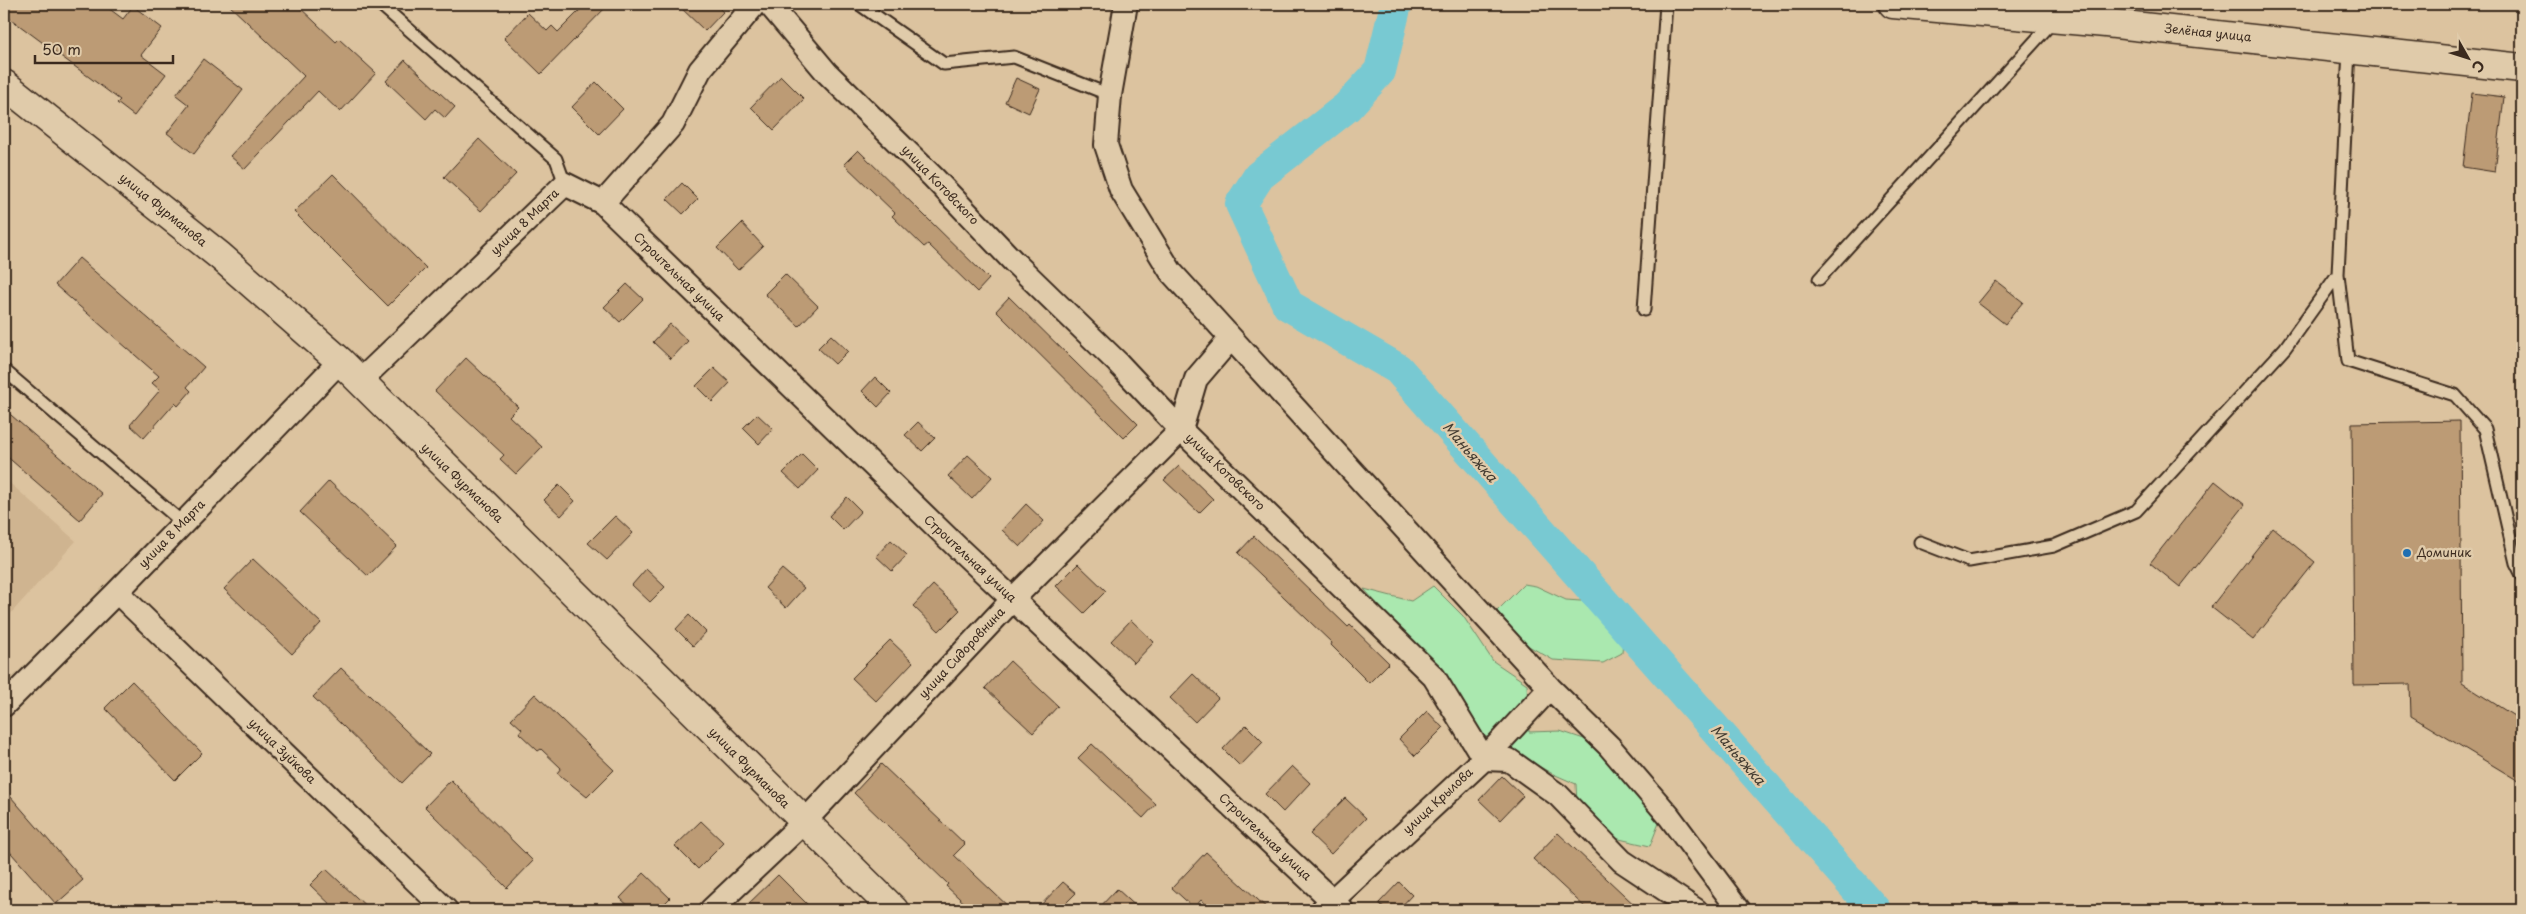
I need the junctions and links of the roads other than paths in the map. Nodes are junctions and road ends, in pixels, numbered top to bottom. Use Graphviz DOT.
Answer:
graph roads {
  1 [pos="755,4"];
  2 [pos="768,4"];
  3 [pos="858,4"];
  4 [pos="1126,4"];
  5 [pos="1666,4"];
  6 [pos="1893,4"];
  7 [pos="381,5"];
  8 [pos="2057,11"];
  9 [pos="2350,48"];
  10 [pos="2522,68"];
  11 [pos="4,84"];
  12 [pos="1110,95"];
  13 [pos="565,184"];
  14 [pos="603,203"];
  15 [pos="2338,274"];
  16 [pos="1819,279"];
  17 [pos="1644,310"];
  18 [pos="1231,338"];
  19 [pos="340,362"];
  20 [pos="4,370"];
  21 [pos="360,381"];
  22 [pos="1181,430"];
  23 [pos="183,522"];
  24 [pos="1920,542"];
  25 [pos="2522,575"];
  26 [pos="117,592"];
  27 [pos="1013,599"];
  28 [pos="1550,688"];
  29 [pos="4,705"];
  30 [pos="1484,759"];
  31 [pos="804,822"];
  32 [pos="1332,907"];
  33 [pos="446,910"];
  34 [pos="711,910"];
  35 [pos="894,910"];
  36 [pos="1696,910"];
  37 [pos="1739,910"];
  1 -- 14 [label="street"];
  2 -- 22 [label="street, улица Котовского"];
  3 -- 12 [label="lane"];
  4 -- 12 [label="street"];
  5 -- 17 [label="lane"];
  6 -- 8 [label="main road, Зелёная улица"];
  7 -- 13 [label="lane"];
  8 -- 9 [label="main road, Зелёная улица"];
  8 -- 16 [label="lane"];
  9 -- 10 [label="main road, Зелёная улица"];
  9 -- 15 [label="lane"];
  11 -- 19 [label="main road, улица Фурманова"];
  12 -- 18 [label="street"];
  13 -- 14 [label="street, улица 8 Марта"];
  13 -- 21 [label="street, улица 8 Марта"];
  14 -- 27 [label="street, Строительная улица"];
  15 -- 24 [label="lane"];
  15 -- 25 [label="lane"];
  18 -- 22 [label="street, улица Сидоровнина"];
  18 -- 28 [label="street"];
  19 -- 21 [label="main road, улица Фурманова"];
  19 -- 23 [label="street, улица 8 Марта"];
  20 -- 23 [label="lane"];
  21 -- 31 [label="main road, улица Фурманова"];
  22 -- 27 [label="street, улица Сидоровнина"];
  22 -- 30 [label="street, улица Котовского"];
  23 -- 26 [label="street, улица 8 Марта"];
  26 -- 29 [label="street, улица 8 Марта"];
  26 -- 33 [label="street, улица Зуйкова"];
  27 -- 31 [label="street, улица Сидоровнина"];
  27 -- 32 [label="street, Строительная улица"];
  28 -- 30 [label="street, улица Крылова"];
  28 -- 37 [label="street"];
  30 -- 32 [label="street, улица Крылова"];
  30 -- 36 [label="street"];
  31 -- 34 [label="street, улица Сидоровнина"];
  31 -- 35 [label="main road, улица Фурманова"];
}
